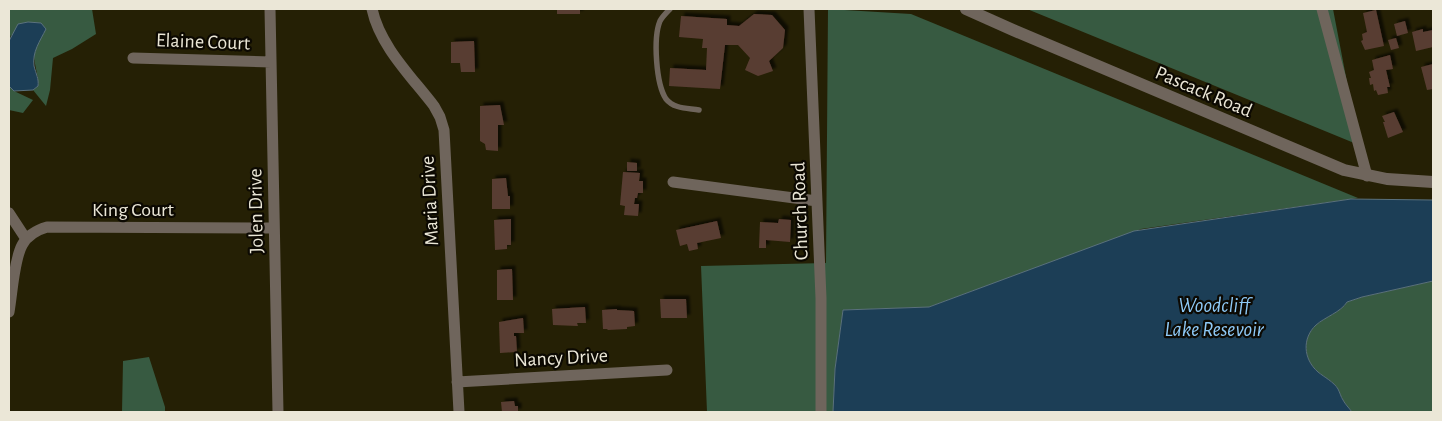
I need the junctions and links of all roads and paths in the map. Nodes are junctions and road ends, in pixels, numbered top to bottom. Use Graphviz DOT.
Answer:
graph roads {
  1 [pos="270,9"];
  2 [pos="372,9"];
  3 [pos="670,9"];
  4 [pos="809,9"];
  5 [pos="966,9"];
  6 [pos="1322,9"];
  7 [pos="133,58"];
  8 [pos="271,62"];
  9 [pos="699,110"];
  10 [pos="1367,176"];
  11 [pos="673,182"];
  12 [pos="1433,182"];
  13 [pos="817,201"];
  14 [pos="9,213"];
  15 [pos="274,228"];
  16 [pos="26,239"];
  17 [pos="9,312"];
  18 [pos="667,370"];
  19 [pos="457,382"];
  20 [pos="278,412"];
  21 [pos="458,412"];
  22 [pos="820,412"];
  1 -- 8 [label="street, Jolen Drive"];
  2 -- 19 [label="street, Maria Drive"];
  3 -- 9 [label="lane"];
  4 -- 13 [label="street, Church Road"];
  5 -- 10 [label="street, Pascack Road"];
  6 -- 10 [label="street"];
  7 -- 8 [label="street, Elaine Court"];
  8 -- 15 [label="street, Jolen Drive"];
  10 -- 12 [label="street, Pascack Road"];
  11 -- 13 [label="street"];
  13 -- 22 [label="street, Church Road"];
  14 -- 16 [label="street"];
  15 -- 16 [label="street, King Court"];
  15 -- 20 [label="street, Jolen Drive"];
  16 -- 17 [label="street"];
  18 -- 19 [label="street, Nancy Drive"];
  19 -- 21 [label="street, Maria Drive"];
}
